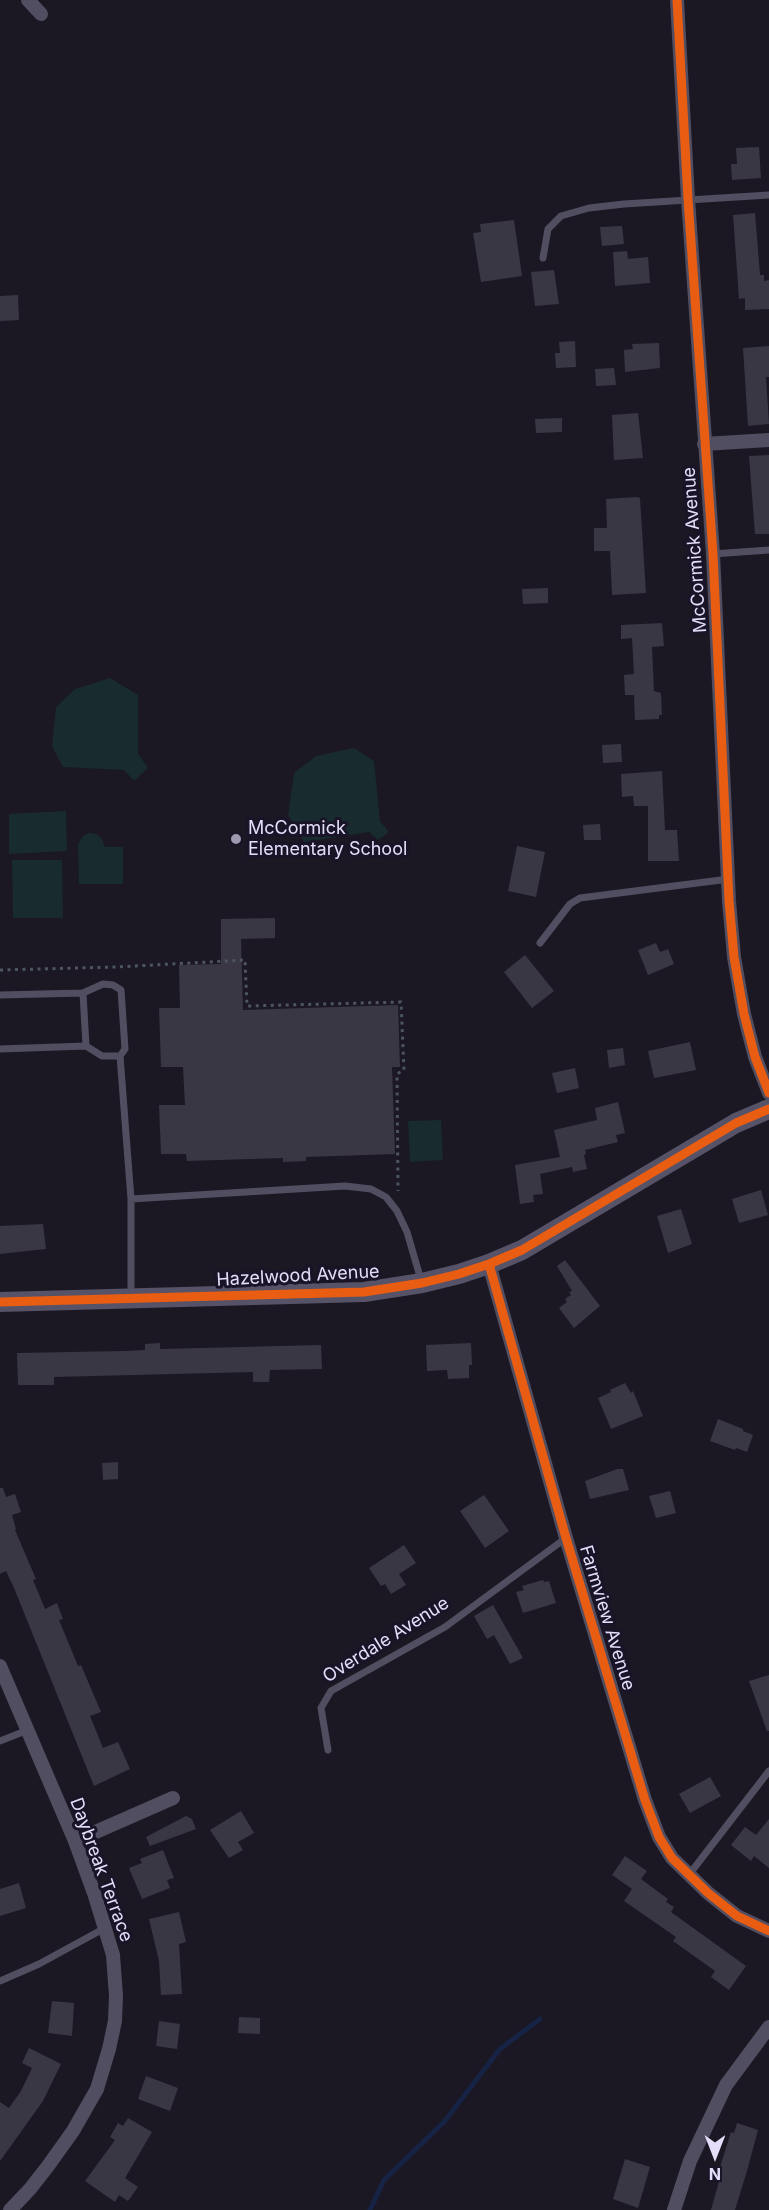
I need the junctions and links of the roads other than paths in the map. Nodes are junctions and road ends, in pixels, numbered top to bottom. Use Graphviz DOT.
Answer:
graph roads {
  1 [pos="28,0"];
  2 [pos="677,0"];
  3 [pos="41,14"];
  4 [pos="769,195"];
  5 [pos="688,199"];
  6 [pos="543,258"];
  7 [pos="769,440"];
  8 [pos="704,444"];
  9 [pos="769,550"];
  10 [pos="713,554"];
  11 [pos="729,879"];
  12 [pos="540,943"];
  13 [pos="83,993"];
  14 [pos="0,995"];
  15 [pos="86,1046"];
  16 [pos="0,1049"];
  17 [pos="120,1056"];
  18 [pos="769,1093"];
  19 [pos="769,1108"];
  20 [pos="131,1199"];
  21 [pos="489,1264"];
  22 [pos="422,1283"];
  23 [pos="130,1298"];
  24 [pos="0,1302"];
  25 [pos="566,1538"];
  26 [pos="0,1666"];
  27 [pos="28,1730"];
  28 [pos="0,1741"];
  29 [pos="328,1750"];
  30 [pos="769,1771"];
  31 [pos="173,1798"];
  32 [pos="75,1841"];
  33 [pos="688,1876"];
  34 [pos="106,1927"];
  35 [pos="769,1931"];
  36 [pos="0,1980"];
  37 [pos="769,2027"];
  38 [pos="10,2210"];
  39 [pos="674,2210"];
  1 -- 3 [label="street"];
  2 -- 5 [label="street, McCormick Avenue"];
  4 -- 5 [label="lane"];
  5 -- 6 [label="lane"];
  5 -- 8 [label="street, McCormick Avenue"];
  7 -- 8 [label="street"];
  8 -- 10 [label="street, McCormick Avenue"];
  9 -- 10 [label="lane"];
  10 -- 11 [label="street, McCormick Avenue"];
  11 -- 12 [label="lane"];
  11 -- 18 [label="street, McCormick Avenue"];
  13 -- 14 [label="lane"];
  13 -- 15 [label="lane"];
  13 -- 17 [label="lane"];
  15 -- 16 [label="lane"];
  15 -- 17 [label="lane"];
  17 -- 20 [label="lane"];
  19 -- 21 [label="street, Hazelwood Avenue"];
  20 -- 22 [label="lane"];
  20 -- 23 [label="lane"];
  21 -- 22 [label="street, Hazelwood Avenue"];
  21 -- 25 [label="street, Farmview Avenue"];
  22 -- 23 [label="street, Hazelwood Avenue"];
  23 -- 24 [label="street, Hazelwood Avenue"];
  25 -- 29 [label="lane, Overdale Avenue"];
  25 -- 33 [label="street, Farmview Avenue"];
  26 -- 27 [label="street, Daybreak Terrace"];
  27 -- 28 [label="lane"];
  27 -- 32 [label="street, Daybreak Terrace"];
  30 -- 33 [label="lane"];
  31 -- 32 [label="street"];
  32 -- 34 [label="street, Daybreak Terrace"];
  33 -- 35 [label="street, Farmview Avenue"];
  34 -- 36 [label="lane"];
  34 -- 38 [label="street, Daybreak Terrace"];
  37 -- 39 [label="street"];
}
